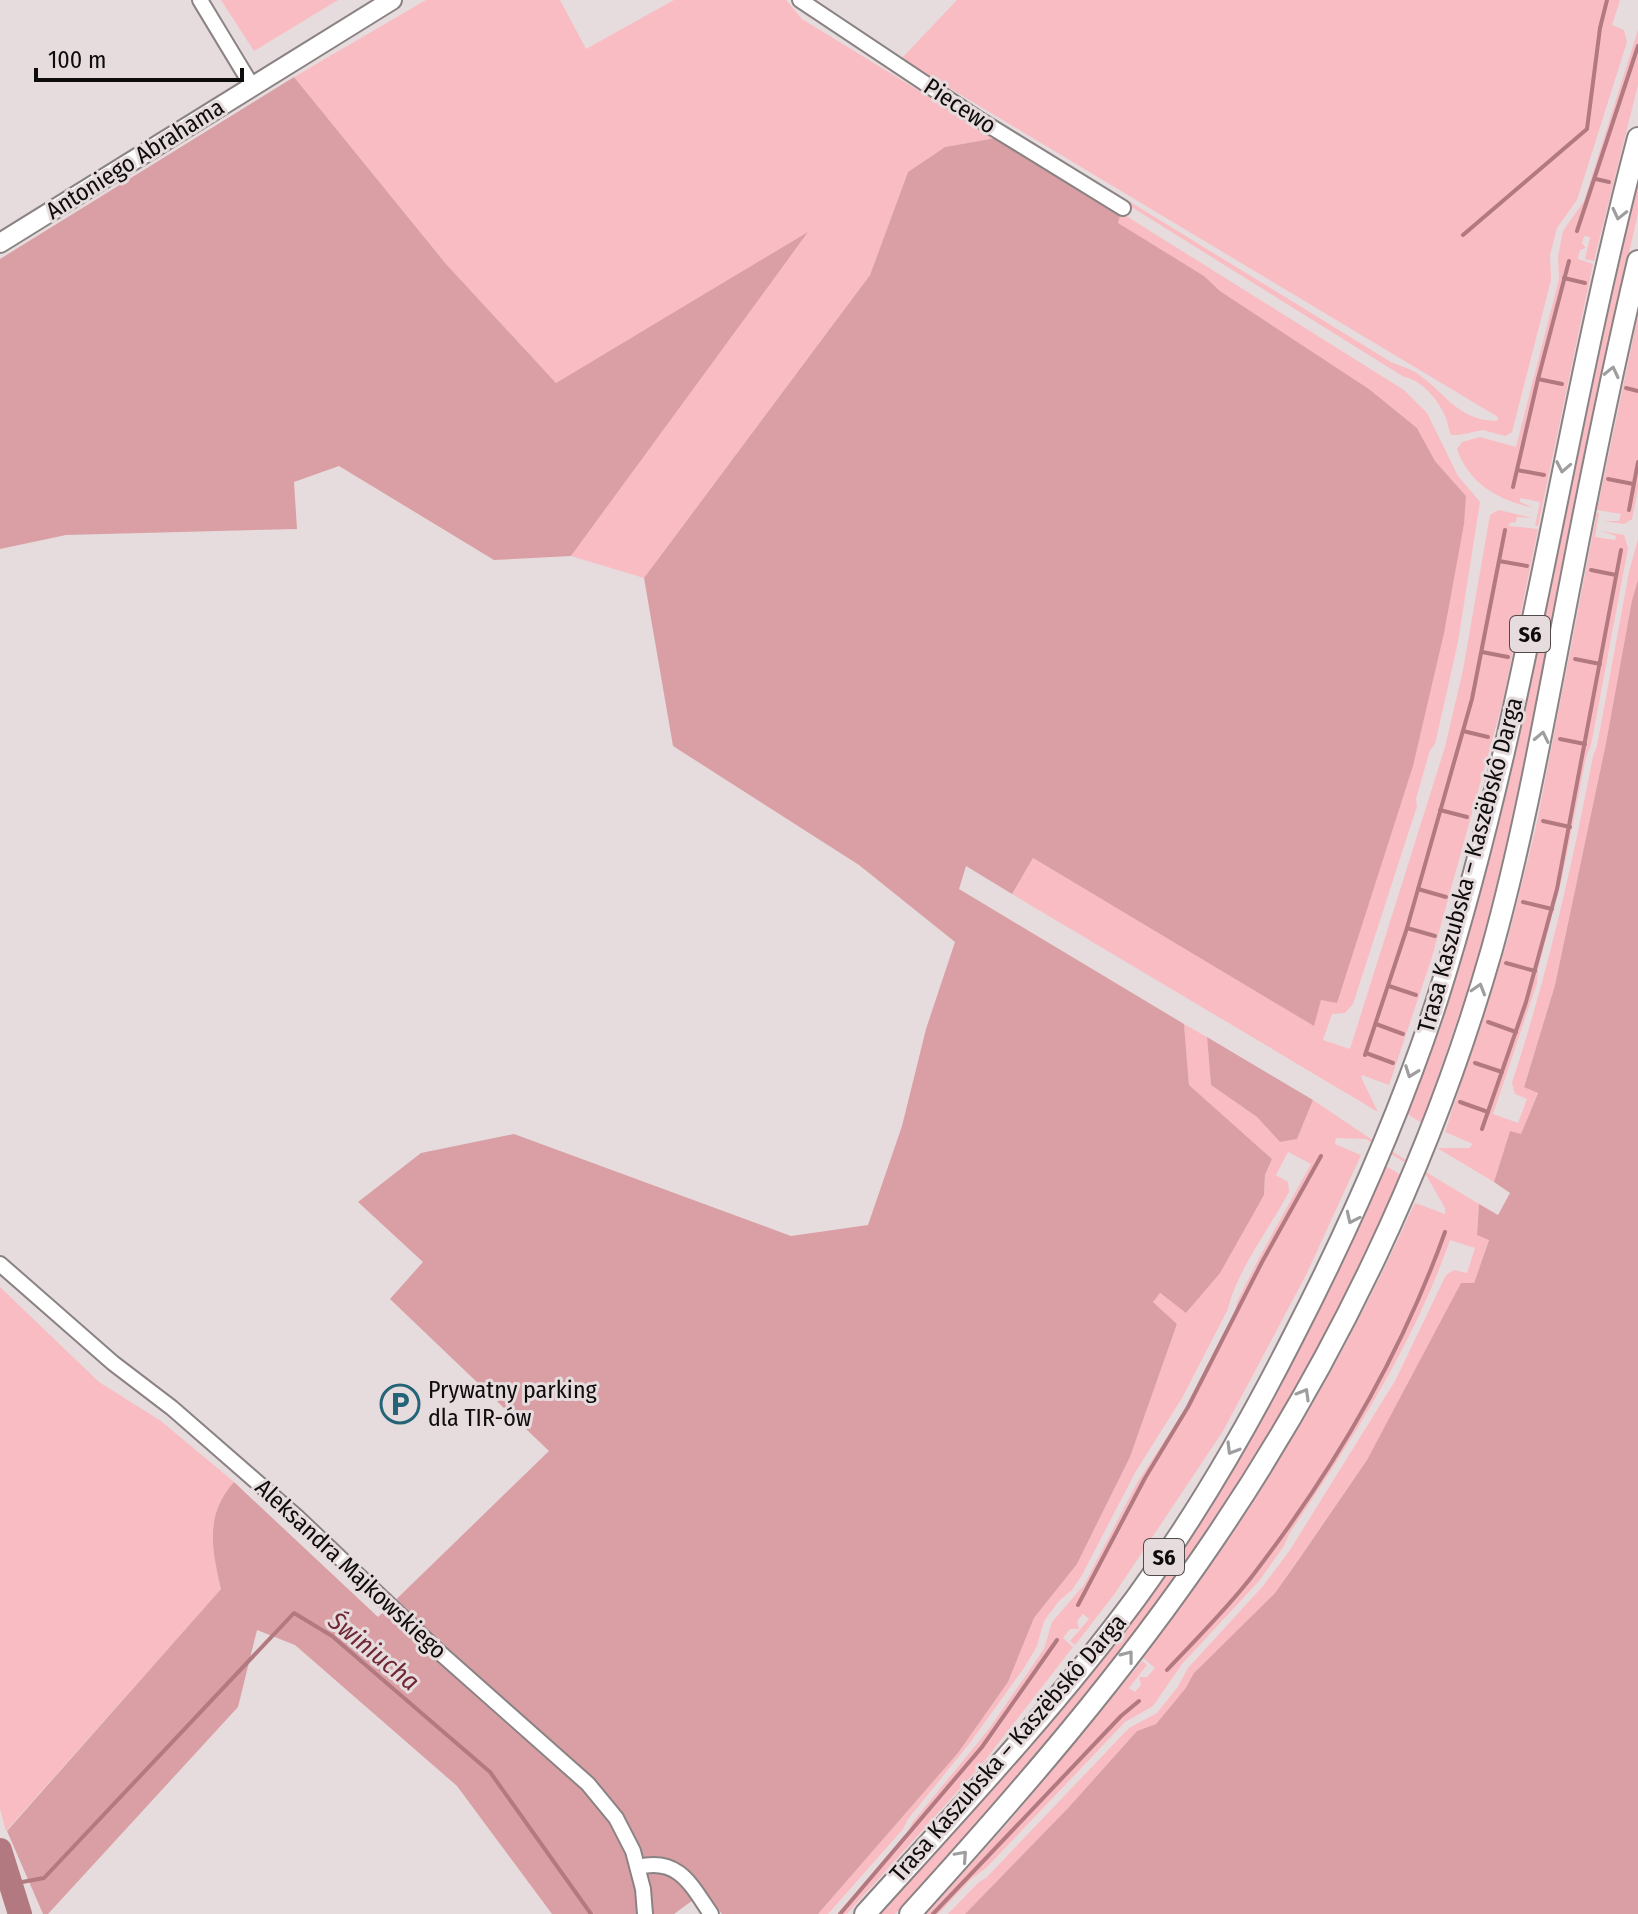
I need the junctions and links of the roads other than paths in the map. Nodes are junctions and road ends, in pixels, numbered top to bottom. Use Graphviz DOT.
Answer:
graph roads {
  1 [pos="200,0"];
  2 [pos="392,0"];
  3 [pos="800,0"];
  4 [pos="252,86"];
  5 [pos="1638,138"];
  6 [pos="1123,208"];
  7 [pos="0,243"];
  8 [pos="1638,261"];
  9 [pos="0,1264"];
  10 [pos="638,1867"];
  11 [pos="645,1914"];
  12 [pos="711,1914"];
  13 [pos="865,1914"];
  14 [pos="910,1914"];
  1 -- 4 [label="street"];
  2 -- 4 [label="main road, Antoniego Abrahama"];
  3 -- 6 [label="street, Piecewo"];
  4 -- 7 [label="main road, Antoniego Abrahama"];
  5 -- 13 [label="highway, Trasa Kaszubska – Kaszëbskô Darga / S6, one-way"];
  14 -- 8 [label="highway, Trasa Kaszubska – Kaszëbskô Darga / S6, one-way"];
  9 -- 10 [label="street, Aleksandra Majkowskiego"];
  10 -- 11 [label="street, Aleksandra Majkowskiego"];
  10 -- 12 [label="street"];
}
